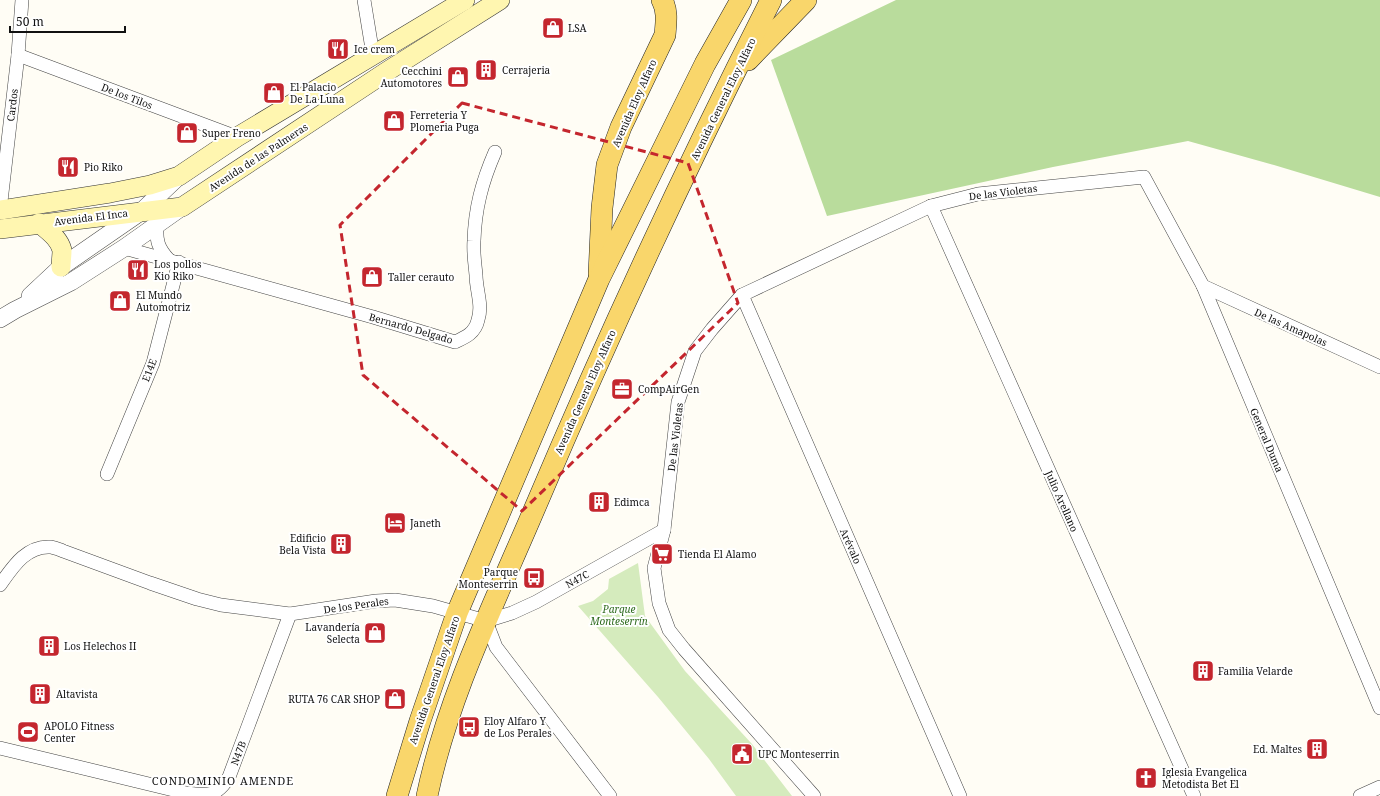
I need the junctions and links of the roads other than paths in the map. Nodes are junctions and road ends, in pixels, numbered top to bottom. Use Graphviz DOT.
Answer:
graph roads {
  1 [pos="22,0"];
  2 [pos="364,0"];
  3 [pos="465,0"];
  4 [pos="500,0"];
  5 [pos="662,0"];
  6 [pos="741,0"];
  7 [pos="771,0"];
  8 [pos="806,0"];
  9 [pos="18,55"];
  10 [pos="373,55"];
  11 [pos="733,74"];
  12 [pos="237,137"];
  13 [pos="495,152"];
  14 [pos="179,176"];
  15 [pos="1144,177"];
  16 [pos="931,206"];
  17 [pos="182,207"];
  18 [pos="0,210"];
  19 [pos="142,211"];
  20 [pos="39,224"];
  21 [pos="157,225"];
  22 [pos="0,229"];
  23 [pos="124,248"];
  24 [pos="174,261"];
  25 [pos="61,267"];
  26 [pos="599,279"];
  27 [pos="1203,286"];
  28 [pos="742,296"];
  29 [pos="15,310"];
  30 [pos="0,320"];
  31 [pos="1380,367"];
  32 [pos="107,474"];
  33 [pos="664,530"];
  34 [pos="0,585"];
  35 [pos="457,613"];
  36 [pos="290,614"];
  37 [pos="486,621"];
  38 [pos="1380,708"];
  39 [pos="0,748"];
  40 [pos="1380,787"];
  41 [pos="397,796"];
  42 [pos="427,796"];
  43 [pos="610,796"];
  44 [pos="814,796"];
  45 [pos="960,796"];
  46 [pos="1194,796"];
  47 [pos="1360,796"];
  1 -- 9 [label="street, Cardos"];
  2 -- 10 [label="street"];
  3 -- 10 [label="main road, Avenida de las Palmeras"];
  4 -- 17 [label="main road, Avenida de las Palmeras"];
  5 -- 26 [label="main road, Avenida Eloy Alfaro"];
  6 -- 26 [label="main road, Avenida General Eloy Alfaro"];
  7 -- 11 [label="main road, Avenida General Eloy Alfaro"];
  8 -- 11 [label="main road"];
  9 -- 12 [label="street, De los Tilos"];
  9 -- 18 [label="street, Cardos"];
  10 -- 12 [label="main road, Avenida de las Palmeras"];
  11 -- 37 [label="main road, Avenida General Eloy Alfaro"];
  12 -- 14 [label="main road, Avenida de las Palmeras"];
  13 -- 24 [label="street, Bernardo Delgado"];
  14 -- 18 [label="main road, Avenida El Inca"];
  14 -- 19 [label="street, Avenida de las Palmeras"];
  15 -- 16 [label="street, De las Violetas"];
  15 -- 27 [label="street, General Duma"];
  16 -- 28 [label="street, De las Violetas"];
  16 -- 46 [label="street, Julio Arellano"];
  17 -- 19 [label="main road, Avenida El Inca"];
  17 -- 21 [label="street, Avenida de las Palmeras"];
  19 -- 20 [label="main road, Avenida El Inca"];
  19 -- 25 [label="street, Avenida de las Palmeras"];
  20 -- 22 [label="main road, Avenida El Inca"];
  20 -- 25 [label="main road"];
  21 -- 23 [label="street, Avenida de las Palmeras"];
  21 -- 24 [label="street"];
  23 -- 24 [label="street, Bernardo Delgado"];
  23 -- 29 [label="street, Avenida de las Palmeras"];
  24 -- 32 [label="street, E14E"];
  25 -- 29 [label="street, Avenida de las Palmeras"];
  26 -- 35 [label="main road, Avenida General Eloy Alfaro"];
  27 -- 31 [label="street, De las Amapolas"];
  27 -- 38 [label="street, General Duma"];
  28 -- 33 [label="street, De las Violetas"];
  28 -- 45 [label="street, Arévalo"];
  29 -- 30 [label="street, Avenida de las Palmeras"];
  33 -- 37 [label="street, N47C"];
  33 -- 44 [label="street, De las Violetas"];
  34 -- 36 [label="street, De los Perales"];
  35 -- 36 [label="street, De los Perales"];
  35 -- 37 [label="street, De los Perales"];
  35 -- 41 [label="main road, Avenida General Eloy Alfaro"];
  36 -- 39 [label="street, N47B"];
  37 -- 42 [label="main road, Avenida General Eloy Alfaro"];
  37 -- 43 [label="street"];
  40 -- 47 [label="street"];
}
